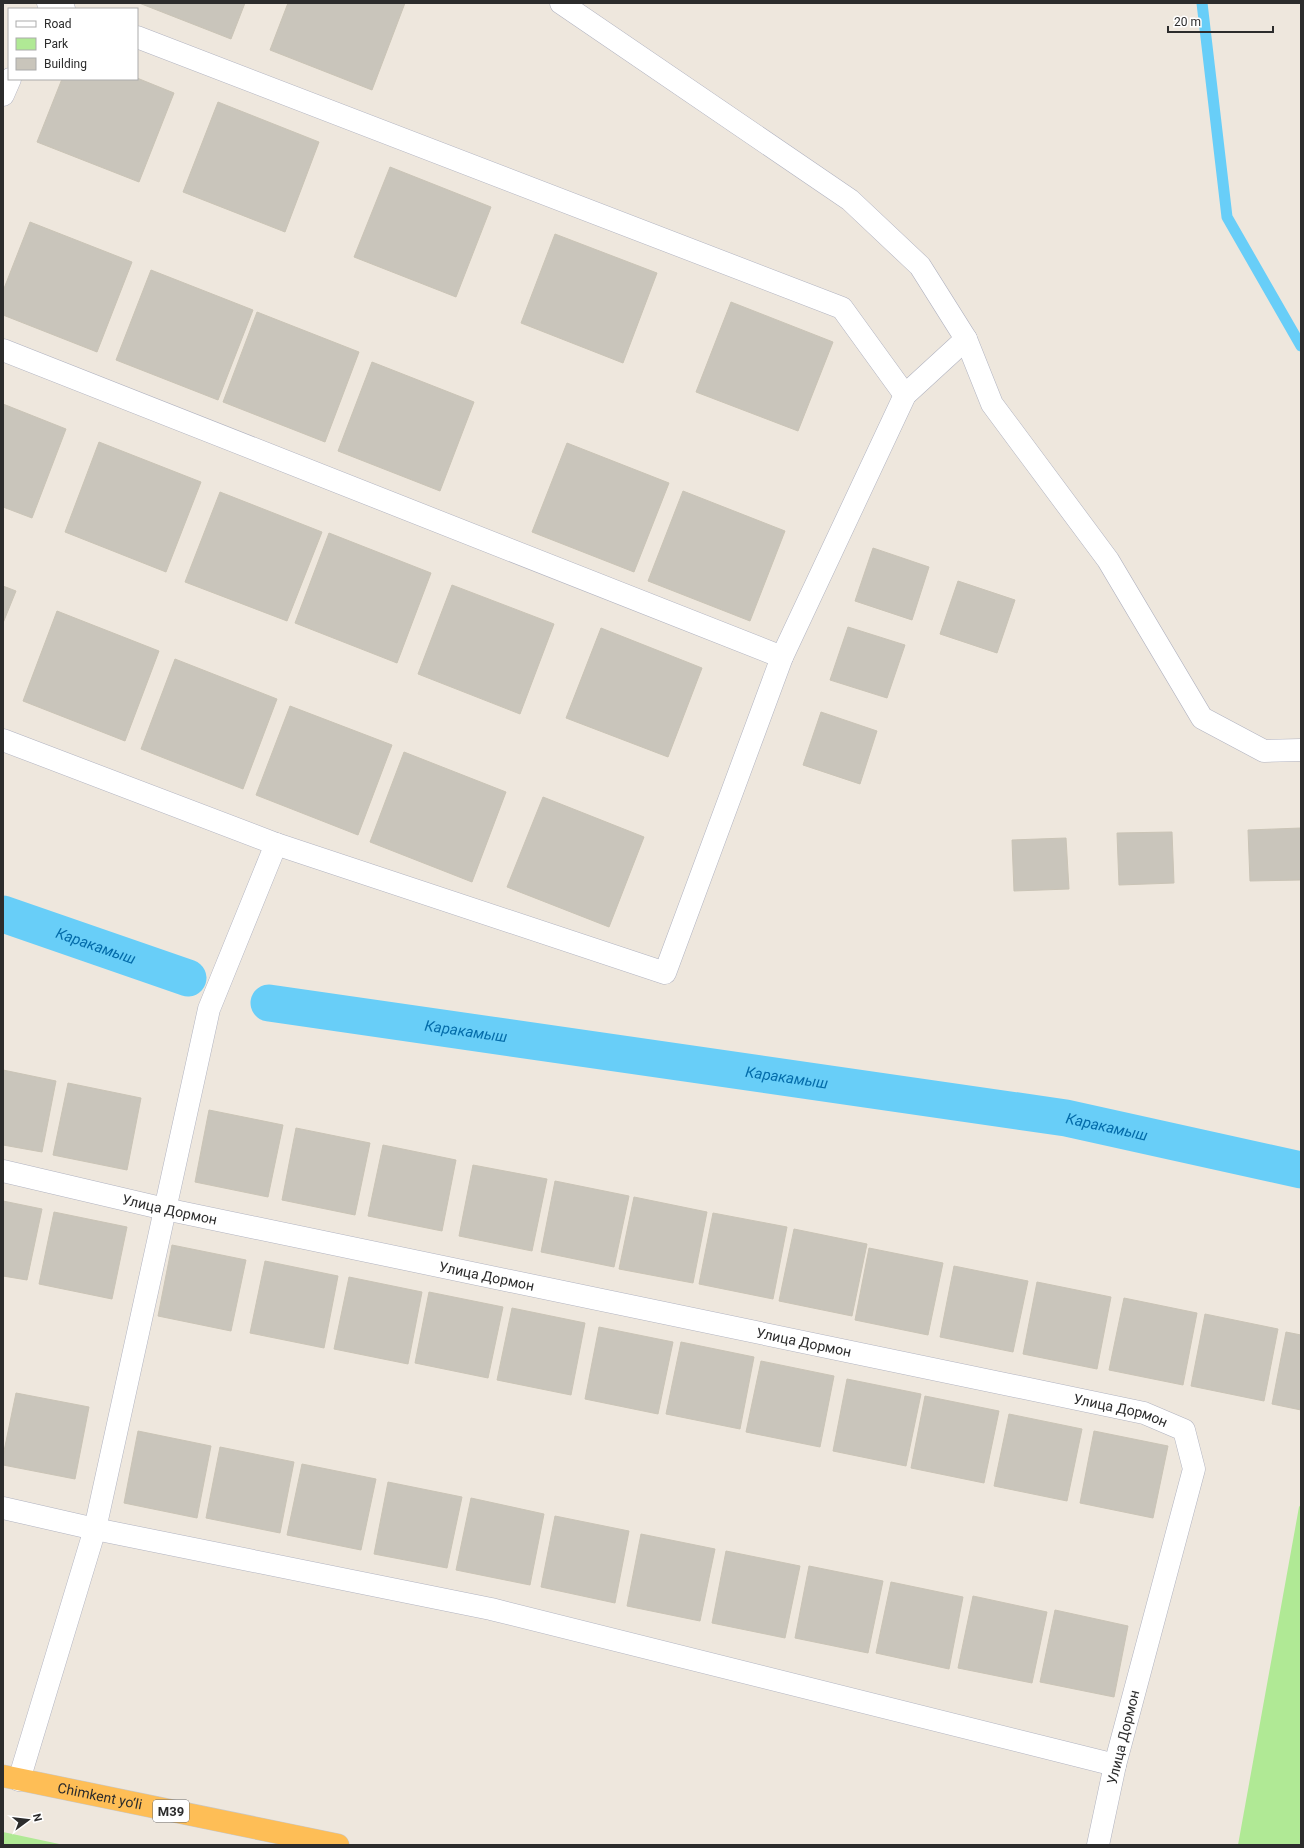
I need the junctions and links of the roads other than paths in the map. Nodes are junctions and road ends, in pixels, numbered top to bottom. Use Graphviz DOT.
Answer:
graph roads {
  1 [pos="47,3"];
  2 [pos="561,3"];
  3 [pos="61,8"];
  4 [pos="138,37"];
  5 [pos="10,80"];
  6 [pos="3,95"];
  7 [pos="966,339"];
  8 [pos="3,350"];
  9 [pos="905,395"];
  10 [pos="782,657"];
  11 [pos="3,740"];
  12 [pos="1301,750"];
  13 [pos="276,844"];
  14 [pos="3,1171"];
  15 [pos="165,1209"];
  16 [pos="3,1508"];
  17 [pos="95,1529"];
  18 [pos="1115,1765"];
  19 [pos="11,1778"];
  20 [pos="338,1845"];
  21 [pos="1098,1845"];
  1 -- 3 [label="street"];
  2 -- 7 [label="street"];
  4 -- 9 [label="street"];
  5 -- 6 [label="street"];
  7 -- 9 [label="street"];
  7 -- 12 [label="street"];
  8 -- 10 [label="street"];
  9 -- 10 [label="street"];
  10 -- 13 [label="street"];
  11 -- 13 [label="street"];
  13 -- 15 [label="street"];
  14 -- 15 [label="street, Улица Дормон"];
  15 -- 17 [label="street"];
  15 -- 18 [label="street, Улица Дормон"];
  16 -- 17 [label="street"];
  17 -- 18 [label="street"];
  17 -- 19 [label="street"];
  18 -- 21 [label="street, Улица Дормон"];
  19 -- 20 [label="highway, Chimkent yo‘li / M39"];
}
